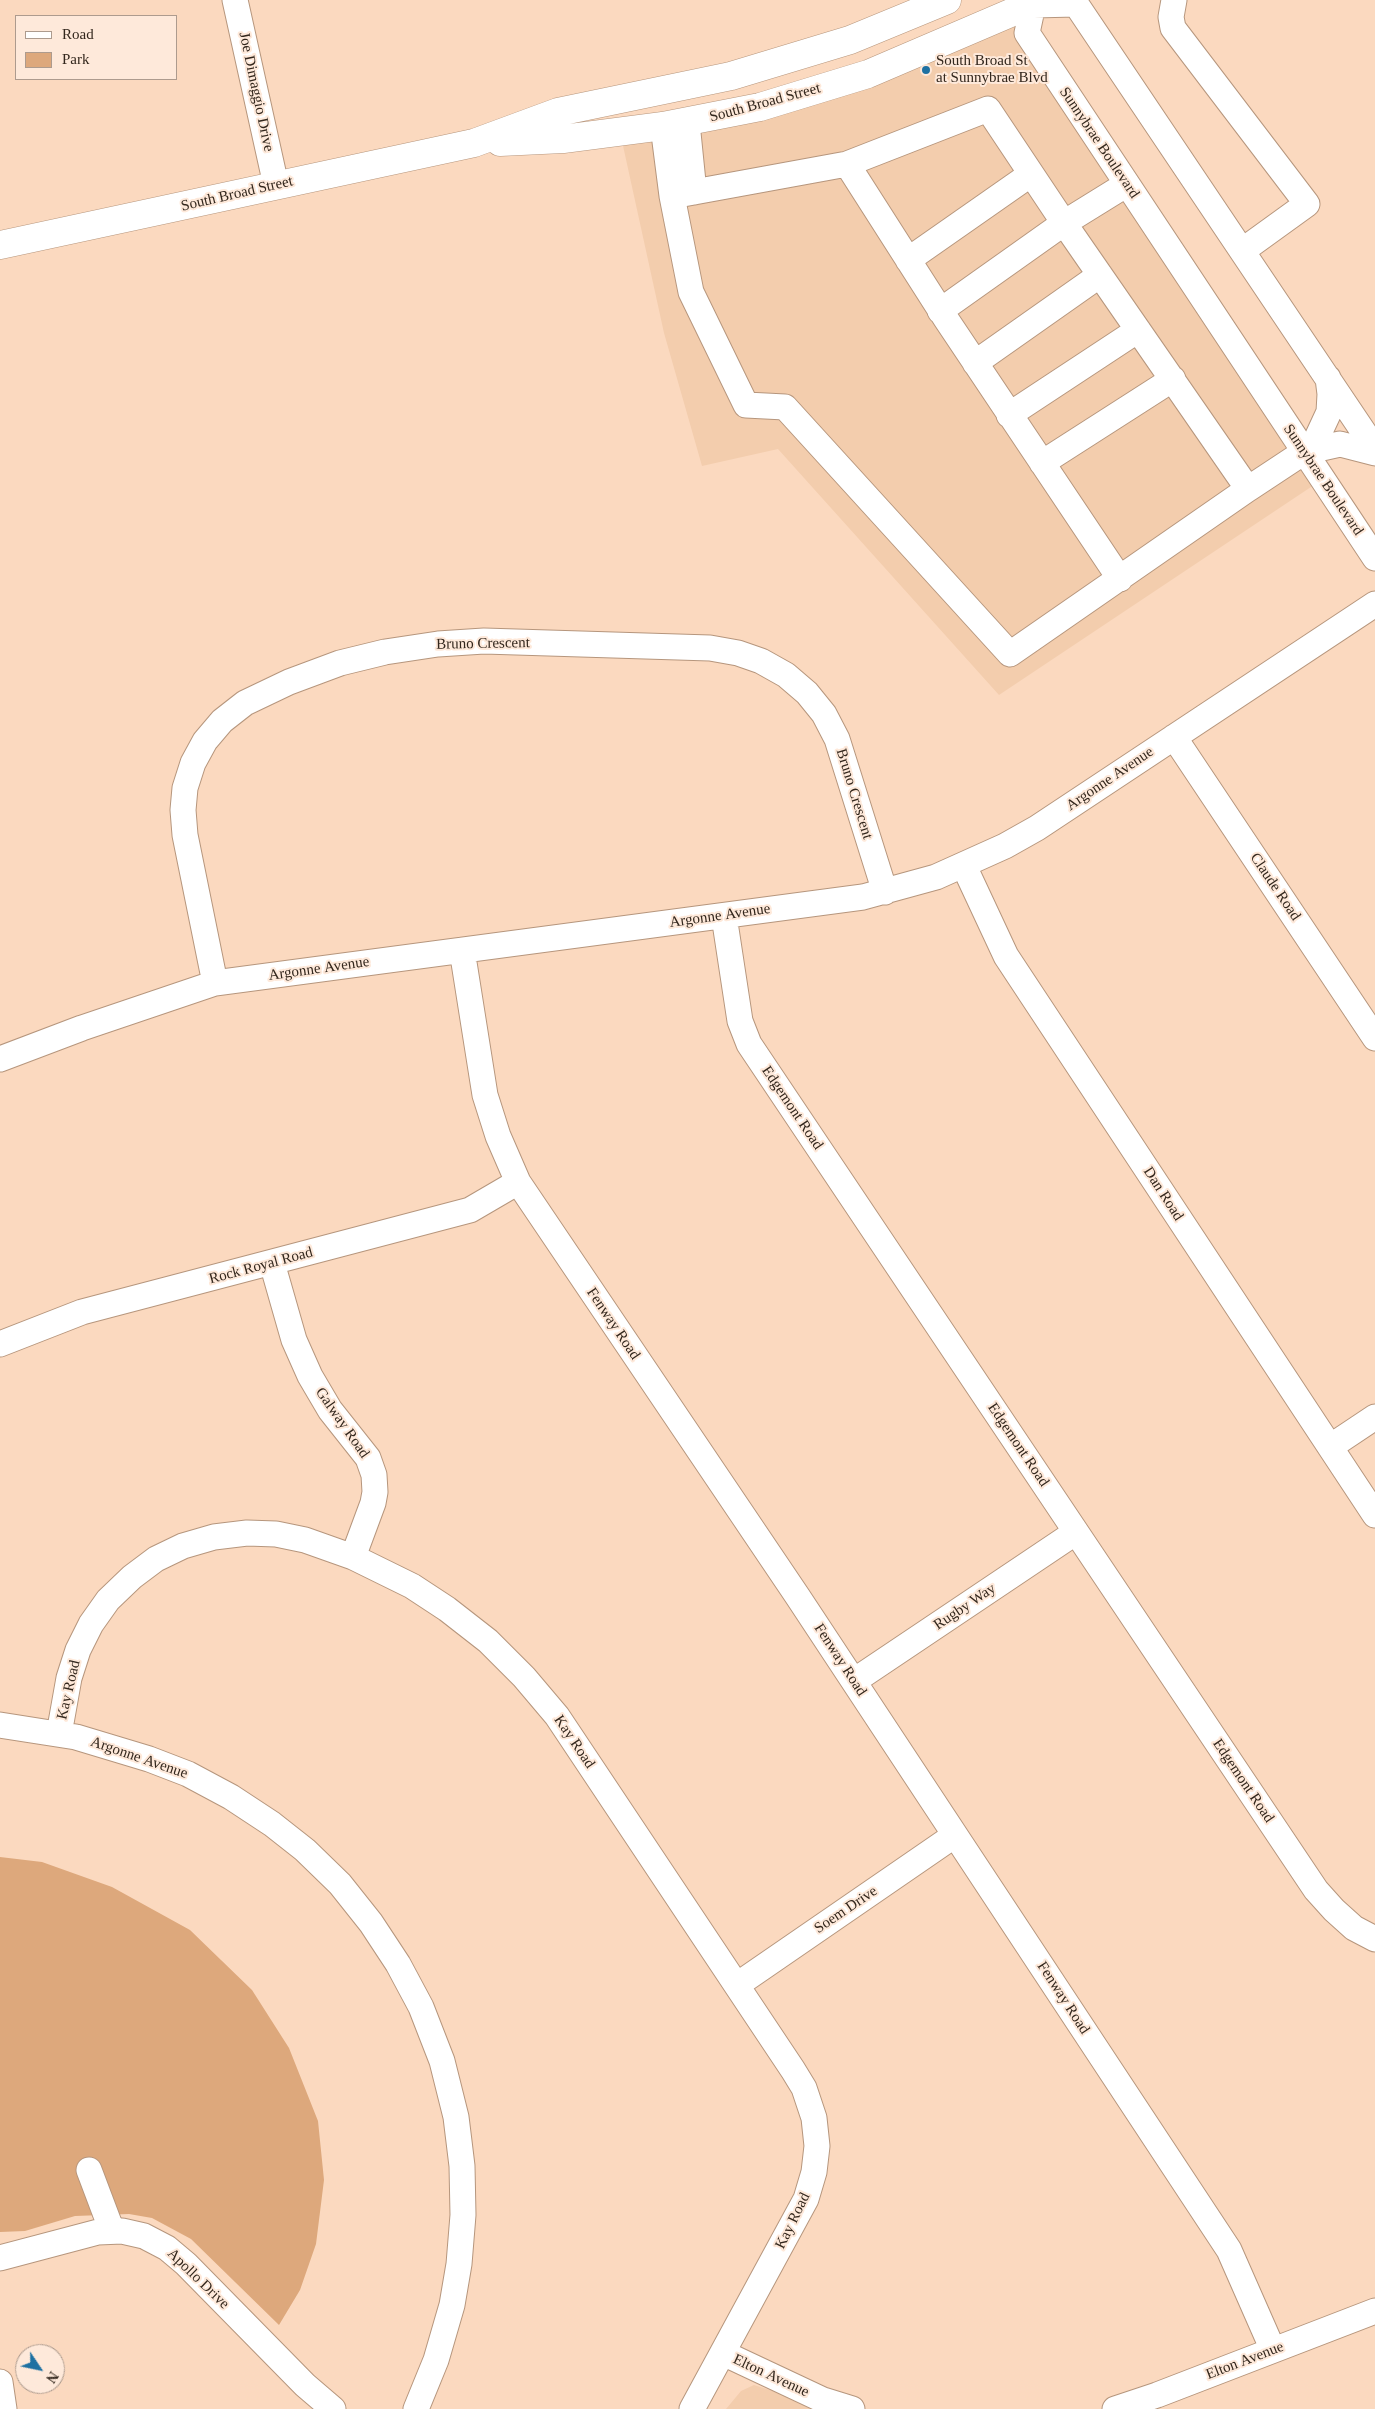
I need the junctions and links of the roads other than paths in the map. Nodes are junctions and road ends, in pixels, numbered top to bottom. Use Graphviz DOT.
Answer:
graph roads {
  1 [pos="235,0"];
  2 [pos="948,0"];
  3 [pos="1174,0"];
  4 [pos="1035,2"];
  5 [pos="731,76"];
  6 [pos="680,87"];
  7 [pos="760,106"];
  8 [pos="675,125"];
  9 [pos="474,143"];
  10 [pos="847,164"];
  11 [pos="1031,174"];
  12 [pos="1127,184"];
  13 [pos="276,185"];
  14 [pos="683,194"];
  15 [pos="1064,223"];
  16 [pos="0,245"];
  17 [pos="1242,251"];
  18 [pos="908,260"];
  19 [pos="1100,275"];
  20 [pos="940,311"];
  21 [pos="1138,330"];
  22 [pos="975,363"];
  23 [pos="1328,378"];
  24 [pos="1173,379"];
  25 [pos="1009,415"];
  26 [pos="1375,449"];
  27 [pos="1304,452"];
  28 [pos="1375,453"];
  29 [pos="1042,463"];
  30 [pos="1248,488"];
  31 [pos="1375,558"];
  32 [pos="1120,579"];
  33 [pos="1375,604"];
  34 [pos="1174,737"];
  35 [pos="964,866"];
  36 [pos="885,892"];
  37 [pos="724,916"];
  38 [pos="462,950"];
  39 [pos="215,983"];
  40 [pos="1375,1038"];
  41 [pos="0,1059"];
  42 [pos="518,1182"];
  43 [pos="272,1263"];
  44 [pos="0,1344"];
  45 [pos="1375,1417"];
  46 [pos="1330,1447"];
  47 [pos="1375,1514"];
  48 [pos="1076,1532"];
  49 [pos="353,1557"];
  50 [pos="854,1681"];
  51 [pos="0,1725"];
  52 [pos="59,1734"];
  53 [pos="955,1835"];
  54 [pos="1375,1940"];
  55 [pos="736,1985"];
  56 [pos="89,2170"];
  57 [pos="112,2231"];
  58 [pos="0,2258"];
  59 [pos="1375,2311"];
  60 [pos="1273,2350"];
  61 [pos="723,2353"];
  62 [pos="0,2382"];
  63 [pos="4,2409"];
  64 [pos="333,2409"];
  65 [pos="416,2409"];
  66 [pos="692,2409"];
  67 [pos="852,2409"];
  68 [pos="1115,2409"];
  1 -- 13 [label="street, Joe Dimaggio Drive"];
  2 -- 5 [label="main road, South Broad Street"];
  3 -- 17 [label="street"];
  4 -- 7 [label="main road, South Broad Street"];
  4 -- 12 [label="street, Sunnybrae Boulevard"];
  4 -- 17 [label="street"];
  5 -- 6 [label="main road, South Broad Street"];
  5 -- 7 [label="main road"];
  6 -- 8 [label="main road"];
  6 -- 9 [label="main road, South Broad Street"];
  7 -- 8 [label="main road, South Broad Street"];
  8 -- 9 [label="main road, South Broad Street"];
  8 -- 14 [label="street"];
  9 -- 13 [label="main road, South Broad Street"];
  10 -- 11 [label="street"];
  10 -- 14 [label="street"];
  10 -- 18 [label="street"];
  11 -- 15 [label="street"];
  11 -- 18 [label="street"];
  12 -- 15 [label="street"];
  12 -- 27 [label="street, Sunnybrae Boulevard"];
  13 -- 16 [label="main road, South Broad Street"];
  14 -- 32 [label="street"];
  15 -- 19 [label="street"];
  15 -- 20 [label="street"];
  17 -- 23 [label="street"];
  18 -- 20 [label="street"];
  19 -- 21 [label="street"];
  19 -- 22 [label="street"];
  20 -- 22 [label="street"];
  21 -- 24 [label="street"];
  21 -- 25 [label="street"];
  22 -- 25 [label="street"];
  23 -- 26 [label="street"];
  23 -- 27 [label="street"];
  24 -- 29 [label="street"];
  24 -- 30 [label="street"];
  25 -- 29 [label="street"];
  27 -- 28 [label="street"];
  27 -- 30 [label="street"];
  27 -- 31 [label="street, Sunnybrae Boulevard"];
  29 -- 32 [label="street"];
  30 -- 32 [label="street"];
  33 -- 34 [label="street, Argonne Avenue"];
  34 -- 35 [label="street, Argonne Avenue"];
  34 -- 40 [label="street, Claude Road"];
  35 -- 36 [label="street, Argonne Avenue"];
  35 -- 46 [label="street, Dan Road"];
  36 -- 37 [label="street, Argonne Avenue"];
  36 -- 39 [label="street, Bruno Crescent"];
  37 -- 38 [label="street, Argonne Avenue"];
  37 -- 48 [label="street, Edgemont Road"];
  38 -- 39 [label="street, Argonne Avenue"];
  38 -- 42 [label="street, Fenway Road"];
  39 -- 41 [label="street, Argonne Avenue"];
  42 -- 43 [label="street, Rock Royal Road"];
  42 -- 50 [label="street, Fenway Road"];
  43 -- 44 [label="street, Rock Royal Road"];
  43 -- 49 [label="street, Galway Road"];
  45 -- 46 [label="street"];
  46 -- 47 [label="street, Dan Road"];
  48 -- 50 [label="street, Rugby Way"];
  48 -- 54 [label="street, Edgemont Road"];
  49 -- 52 [label="street, Kay Road"];
  49 -- 55 [label="street, Kay Road"];
  50 -- 53 [label="street, Fenway Road"];
  51 -- 52 [label="street, Argonne Avenue"];
  52 -- 65 [label="street, Argonne Avenue"];
  53 -- 55 [label="street, Soem Drive"];
  53 -- 60 [label="street, Fenway Road"];
  55 -- 61 [label="street, Kay Road"];
  56 -- 57 [label="street"];
  57 -- 58 [label="street, Apollo Drive"];
  57 -- 64 [label="street, Apollo Drive"];
  59 -- 60 [label="street, Elton Avenue"];
  60 -- 68 [label="street, Elton Avenue"];
  61 -- 66 [label="street, Elton Avenue"];
  61 -- 67 [label="street, Elton Avenue"];
  62 -- 63 [label="street"];
}
